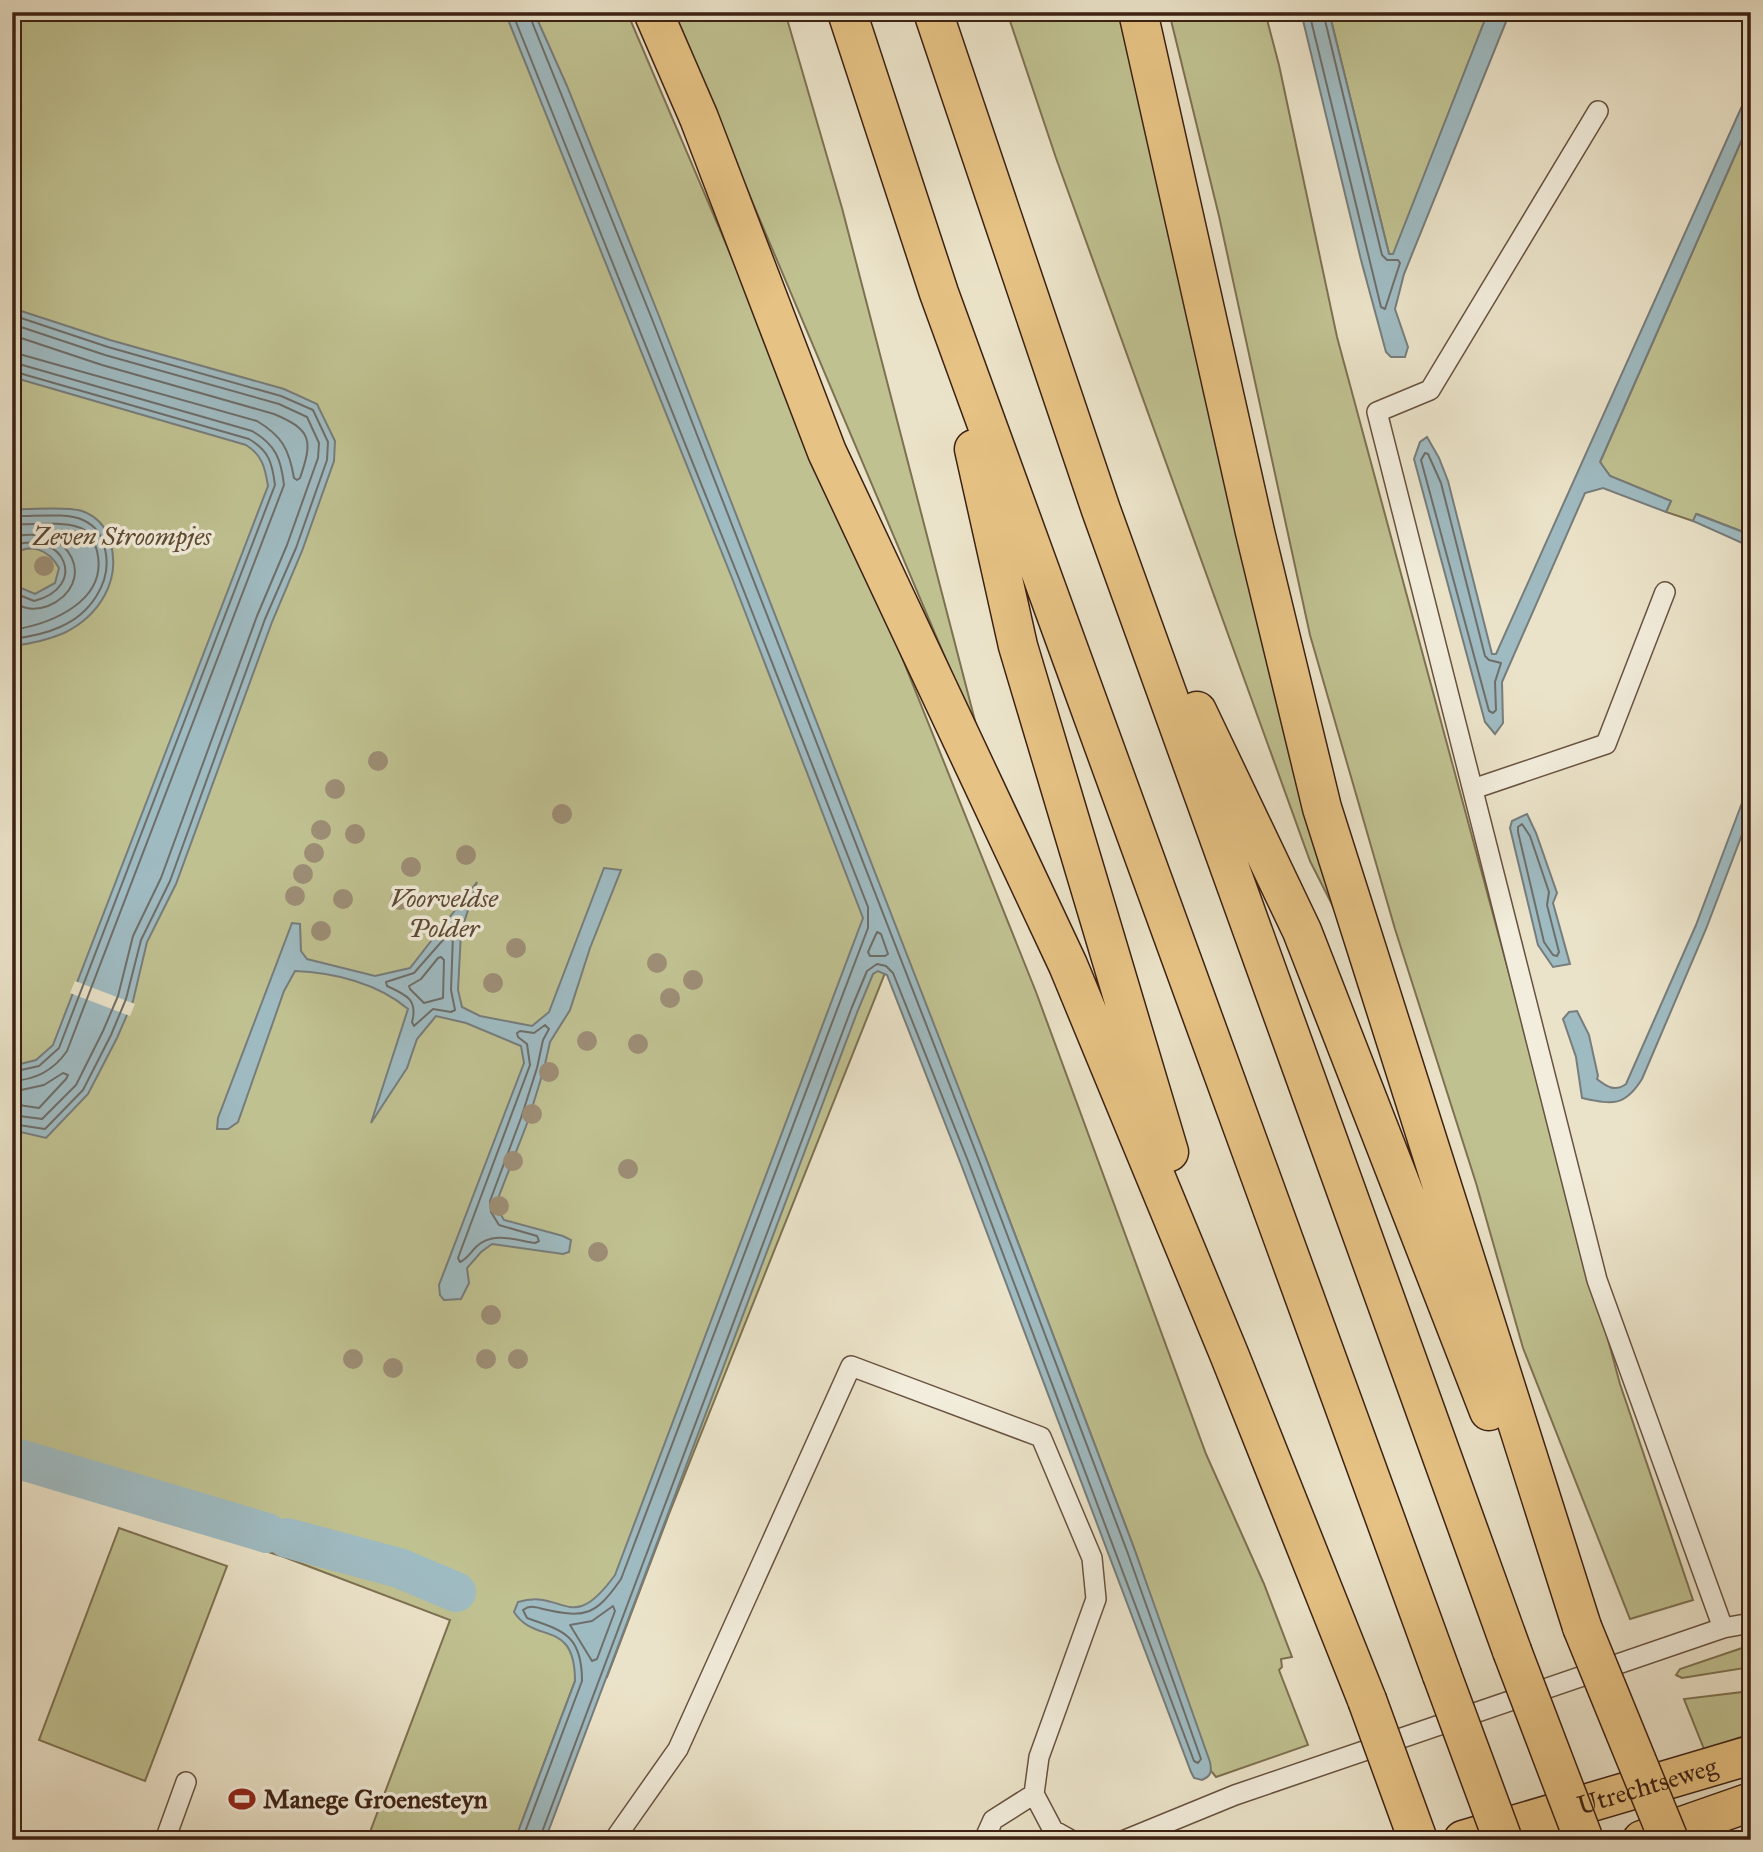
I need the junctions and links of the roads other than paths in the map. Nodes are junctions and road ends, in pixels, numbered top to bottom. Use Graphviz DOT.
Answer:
graph roads {
  1 [pos="653,12"];
  2 [pos="847,12"];
  3 [pos="933,12"];
  4 [pos="1138,12"];
  5 [pos="1598,111"];
  6 [pos="939,293"];
  7 [pos="1101,510"];
  8 [pos="1665,592"];
  9 [pos="1473,789"];
  10 [pos="1229,1354"];
  11 [pos="1751,1623"];
  12 [pos="1582,1627"];
  13 [pos="1723,1628"];
  14 [pos="1751,1755"];
  15 [pos="186,1782"];
  16 [pos="1034,1794"];
  17 [pos="1751,1802"];
  18 [pos="165,1840"];
  19 [pos="614,1840"];
  20 [pos="984,1840"];
  21 [pos="1071,1840"];
  22 [pos="1125,1840"];
  23 [pos="1418,1840"];
  24 [pos="1463,1840"];
  25 [pos="1503,1840"];
  26 [pos="1584,1840"];
  27 [pos="1643,1840"];
  28 [pos="1669,1840"];
  1 -- 10 [label="main road"];
  2 -- 6 [label="main road"];
  3 -- 7 [label="main road"];
  4 -- 12 [label="main road"];
  5 -- 9 [label="lane"];
  6 -- 10 [label="main road"];
  6 -- 25 [label="main road, bridge"];
  7 -- 12 [label="main road"];
  7 -- 26 [label="main road, bridge"];
  8 -- 9 [label="lane"];
  9 -- 13 [label="lane"];
  10 -- 23 [label="main road, bridge"];
  11 -- 13 [label="lane"];
  12 -- 28 [label="main road, bridge"];
  13 -- 22 [label="lane"];
  14 -- 24 [label="main road, Utrechtseweg"];
  15 -- 18 [label="lane"];
  16 -- 19 [label="lane"];
  16 -- 20 [label="lane"];
  16 -- 21 [label="lane"];
  17 -- 27 [label="main road, Utrechtseweg"];
}
